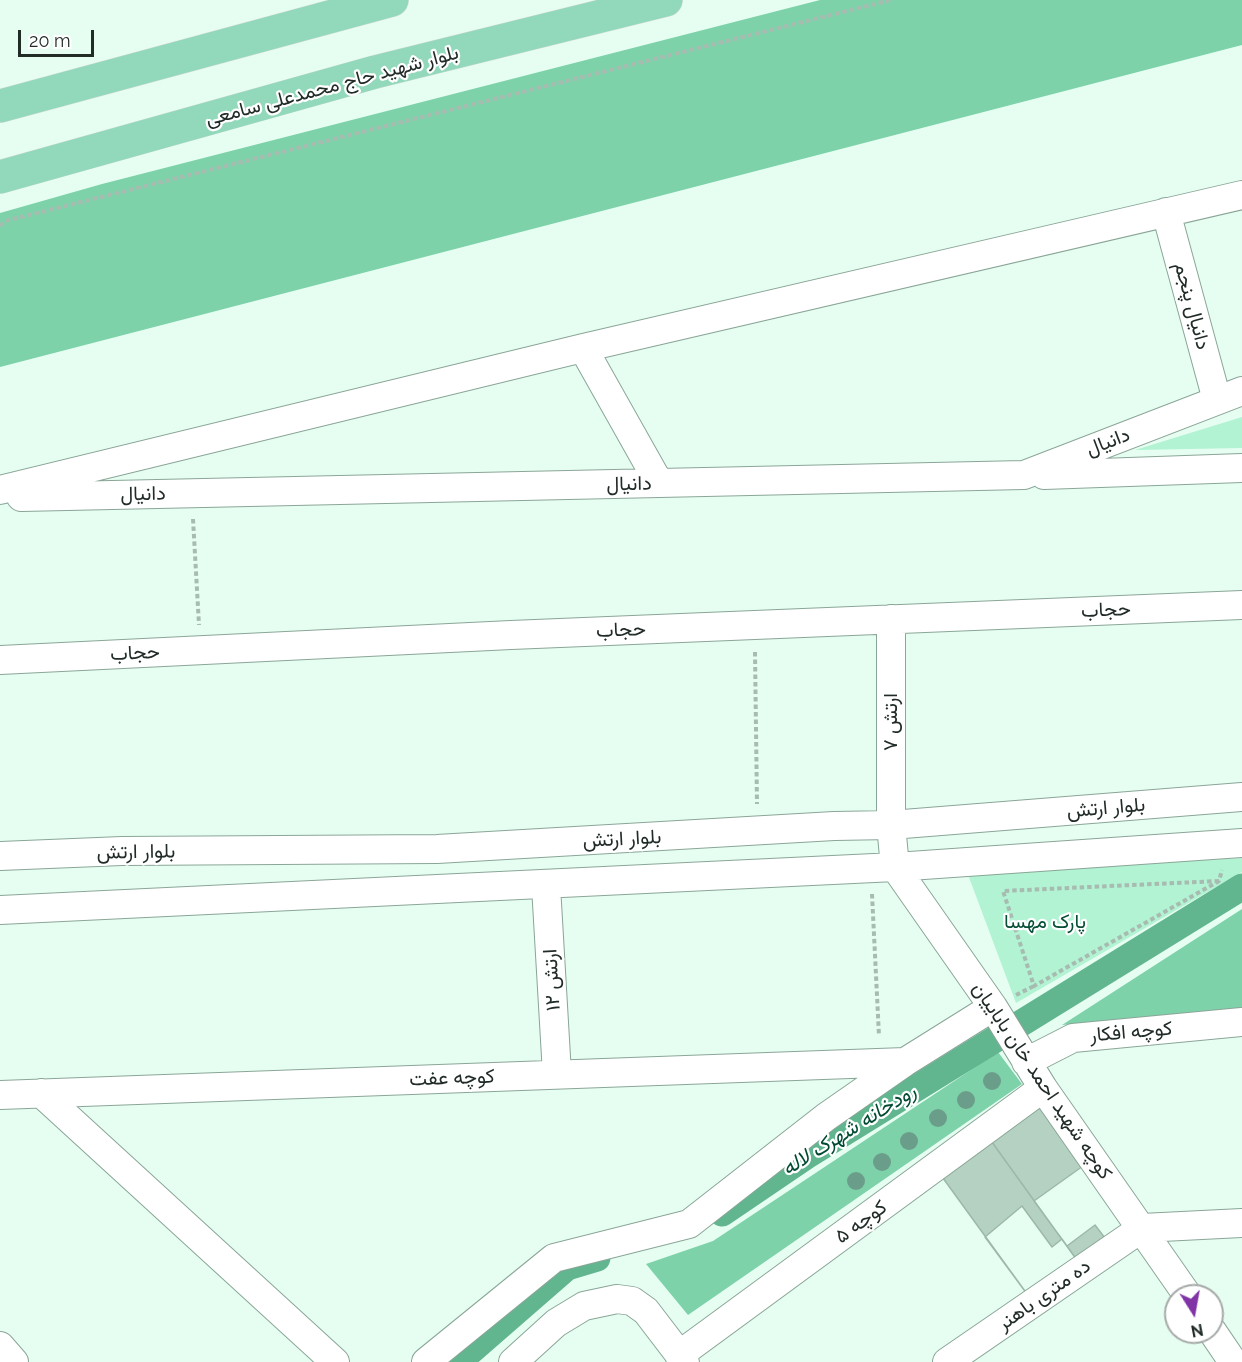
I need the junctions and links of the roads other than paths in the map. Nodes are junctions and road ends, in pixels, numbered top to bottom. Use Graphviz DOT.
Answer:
graph roads {
  1 [pos="392,0"];
  2 [pos="666,0"];
  3 [pos="0,106"];
  4 [pos="0,177"];
  5 [pos="1242,195"];
  6 [pos="1166,212"];
  7 [pos="583,348"];
  8 [pos="1230,395"];
  9 [pos="1242,468"];
  10 [pos="1024,476"];
  11 [pos="659,483"];
  12 [pos="0,490"];
  13 [pos="0,497"];
  14 [pos="1242,605"];
  15 [pos="891,619"];
  16 [pos="0,660"];
  17 [pos="1242,797"];
  18 [pos="891,825"];
  19 [pos="1242,843"];
  20 [pos="437,849"];
  21 [pos="0,856"];
  22 [pos="883,868"];
  23 [pos="546,886"];
  24 [pos="439,890"];
  25 [pos="0,910"];
  26 [pos="997,1014"];
  27 [pos="1242,1022"];
  28 [pos="1023,1057"];
  29 [pos="892,1063"];
  30 [pos="557,1074"];
  31 [pos="1043,1088"];
  32 [pos="41,1093"];
  33 [pos="0,1095"];
  34 [pos="1242,1223"];
  35 [pos="1142,1228"];
  36 [pos="1180,1284"];
  37 [pos="1220,1344"];
  38 [pos="0,1346"];
  39 [pos="682,1359"];
  40 [pos="14,1362"];
  41 [pos="335,1362"];
  42 [pos="426,1362"];
  43 [pos="513,1362"];
  44 [pos="947,1362"];
  45 [pos="1233,1362"];
  1 -- 3 [label="main road"];
  2 -- 4 [label="main road, بلوار شهید حاج محمدعلی سامعی"];
  5 -- 6 [label="street"];
  6 -- 7 [label="street"];
  6 -- 8 [label="street, دانیال پنجم"];
  7 -- 11 [label="street"];
  7 -- 12 [label="street"];
  8 -- 10 [label="street, دانیال"];
  9 -- 10 [label="street"];
  10 -- 11 [label="street, دانیال"];
  11 -- 13 [label="street, دانیال"];
  14 -- 15 [label="street, حجاب"];
  15 -- 16 [label="street, حجاب"];
  15 -- 18 [label="street, ارتش ۷"];
  17 -- 18 [label="street, بلوار ارتش"];
  18 -- 20 [label="street, بلوار ارتش"];
  18 -- 22 [label="street, ارتش ۷"];
  19 -- 22 [label="street"];
  20 -- 21 [label="street, بلوار ارتش"];
  20 -- 24 [label="street"];
  22 -- 23 [label="street"];
  22 -- 26 [label="street, کوچه شهید احمد خان باباییان"];
  23 -- 24 [label="street"];
  23 -- 30 [label="street, ارتش ۱۲"];
  24 -- 25 [label="street"];
  26 -- 28 [label="street, کوچه شهید احمد خان باباییان"];
  26 -- 29 [label="street"];
  27 -- 28 [label="street, کوچه افکار"];
  28 -- 31 [label="street, کوچه شهید احمد خان باباییان"];
  29 -- 30 [label="street, کوچه عفت"];
  29 -- 42 [label="street"];
  30 -- 32 [label="street, کوچه عفت"];
  31 -- 35 [label="street, کوچه شهید احمد خان باباییان"];
  31 -- 39 [label="street, کوچه ۵"];
  32 -- 33 [label="street, کوچه عفت"];
  32 -- 41 [label="street"];
  34 -- 35 [label="street"];
  35 -- 36 [label="street, کوچه شهید احمد خان باباییان"];
  35 -- 44 [label="street, ده متری باهنر"];
  37 -- 45 [label="street"];
  38 -- 40 [label="street"];
  39 -- 43 [label="street"];
}
